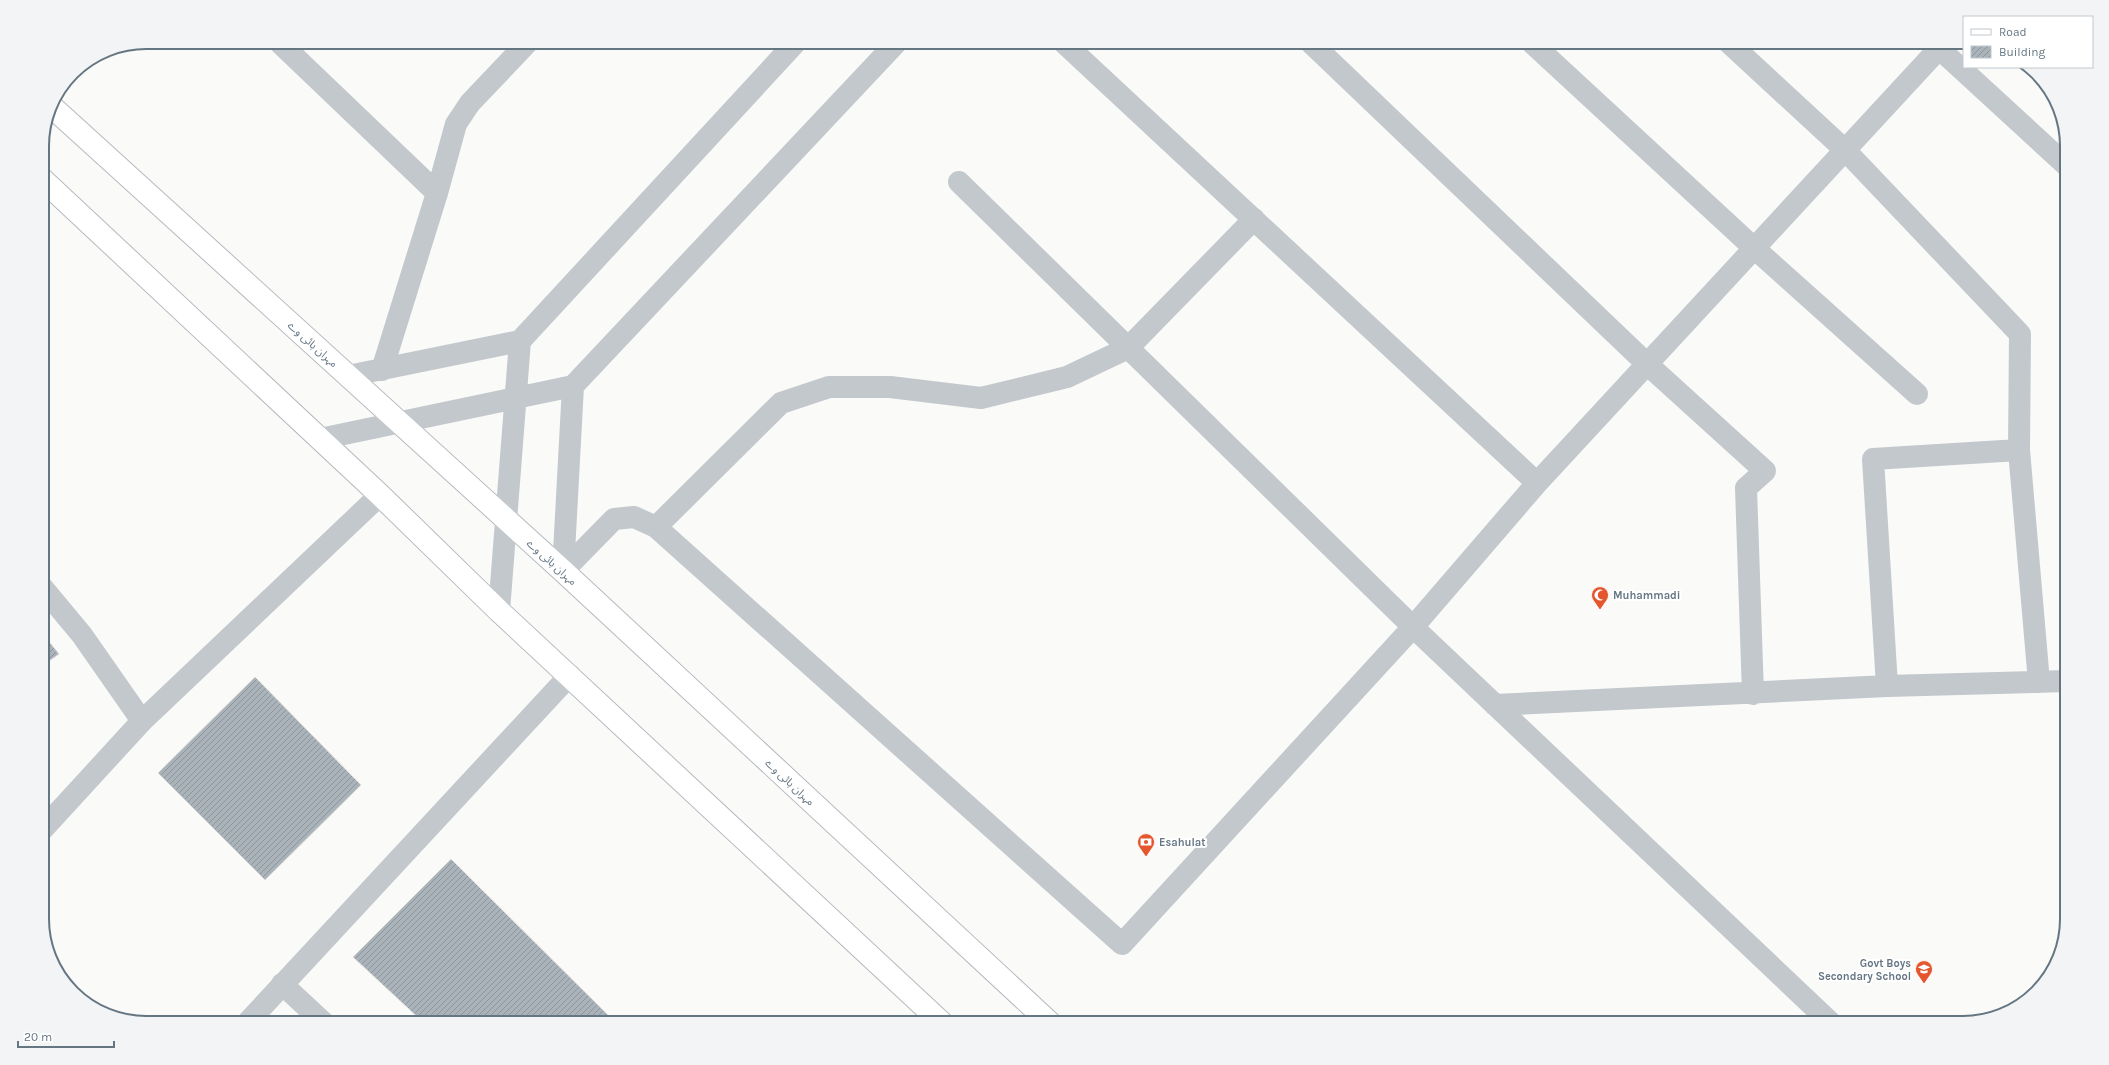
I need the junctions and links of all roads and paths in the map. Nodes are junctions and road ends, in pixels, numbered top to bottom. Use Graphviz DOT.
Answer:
graph roads {
  1 [pos="286,49"];
  2 [pos="521,49"];
  3 [pos="790,49"];
  4 [pos="890,49"];
  5 [pos="1071,49"];
  6 [pos="1317,49"];
  7 [pos="1539,49"];
  8 [pos="1736,49"];
  9 [pos="1934,49"];
  10 [pos="1943,49"];
  11 [pos="1963,68"];
  12 [pos="1963,68"];
  13 [pos="56,110"];
  14 [pos="1846,150"];
  15 [pos="2060,159"];
  16 [pos="959,182"];
  17 [pos="49,187"];
  18 [pos="437,193"];
  19 [pos="1254,219"];
  20 [pos="1754,248"];
  21 [pos="520,341"];
  22 [pos="1128,348"];
  23 [pos="1647,364"];
  24 [pos="382,370"];
  25 [pos="348,376"];
  26 [pos="573,386"];
  27 [pos="1917,394"];
  28 [pos="517,399"];
  29 [pos="400,423"];
  30 [pos="320,439"];
  31 [pos="2019,450"];
  32 [pos="1537,483"];
  33 [pos="380,495"];
  34 [pos="506,521"];
  35 [pos="656,527"];
  36 [pos="563,572"];
  37 [pos="49,595"];
  38 [pos="499,611"];
  39 [pos="1413,627"];
  40 [pos="570,675"];
  41 [pos="2060,681"];
  42 [pos="2039,682"];
  43 [pos="1886,686"];
  44 [pos="1753,694"];
  45 [pos="1495,705"];
  46 [pos="142,721"];
  47 [pos="49,822"];
  48 [pos="282,984"];
  49 [pos="253,1016"];
  50 [pos="316,1016"];
  51 [pos="934,1016"];
  52 [pos="1042,1016"];
  53 [pos="1824,1016"];
  1 -- 18 [label="street"];
  2 -- 18 [label="street"];
  3 -- 21 [label="street"];
  4 -- 26 [label="street"];
  5 -- 19 [label="street"];
  6 -- 23 [label="street"];
  7 -- 20 [label="street"];
  8 -- 14 [label="street"];
  9 -- 14 [label="street"];
  10 -- 11 [label="street"];
  12 -- 15 [label="street"];
  13 -- 25 [label="main road, مہران ہائی وے"];
  14 -- 20 [label="street"];
  14 -- 31 [label="street"];
  16 -- 22 [label="street"];
  17 -- 30 [label="main road"];
  18 -- 24 [label="street"];
  19 -- 22 [label="street"];
  19 -- 32 [label="street"];
  20 -- 23 [label="street"];
  20 -- 27 [label="street"];
  21 -- 24 [label="street"];
  21 -- 28 [label="street"];
  22 -- 35 [label="street"];
  22 -- 39 [label="street"];
  23 -- 32 [label="street"];
  23 -- 44 [label="street"];
  24 -- 25 [label="street"];
  25 -- 29 [label="main road, مہران ہائی وے"];
  26 -- 28 [label="street"];
  26 -- 36 [label="street"];
  28 -- 29 [label="street"];
  28 -- 34 [label="street"];
  29 -- 30 [label="street"];
  29 -- 34 [label="main road, مہران ہائی وے"];
  30 -- 33 [label="main road"];
  31 -- 42 [label="street"];
  31 -- 43 [label="street"];
  32 -- 39 [label="street"];
  33 -- 38 [label="main road"];
  33 -- 46 [label="street"];
  34 -- 36 [label="main road, مہران ہائی وے"];
  34 -- 38 [label="street"];
  35 -- 36 [label="street"];
  35 -- 39 [label="street"];
  36 -- 52 [label="main road, مہران ہائی وے"];
  37 -- 46 [label="street"];
  38 -- 40 [label="main road"];
  39 -- 45 [label="street"];
  40 -- 48 [label="street"];
  40 -- 51 [label="main road"];
  41 -- 42 [label="street"];
  42 -- 43 [label="street"];
  43 -- 44 [label="street"];
  44 -- 45 [label="street"];
  45 -- 53 [label="street"];
  46 -- 47 [label="street"];
  48 -- 49 [label="street"];
  48 -- 50 [label="street"];
}
